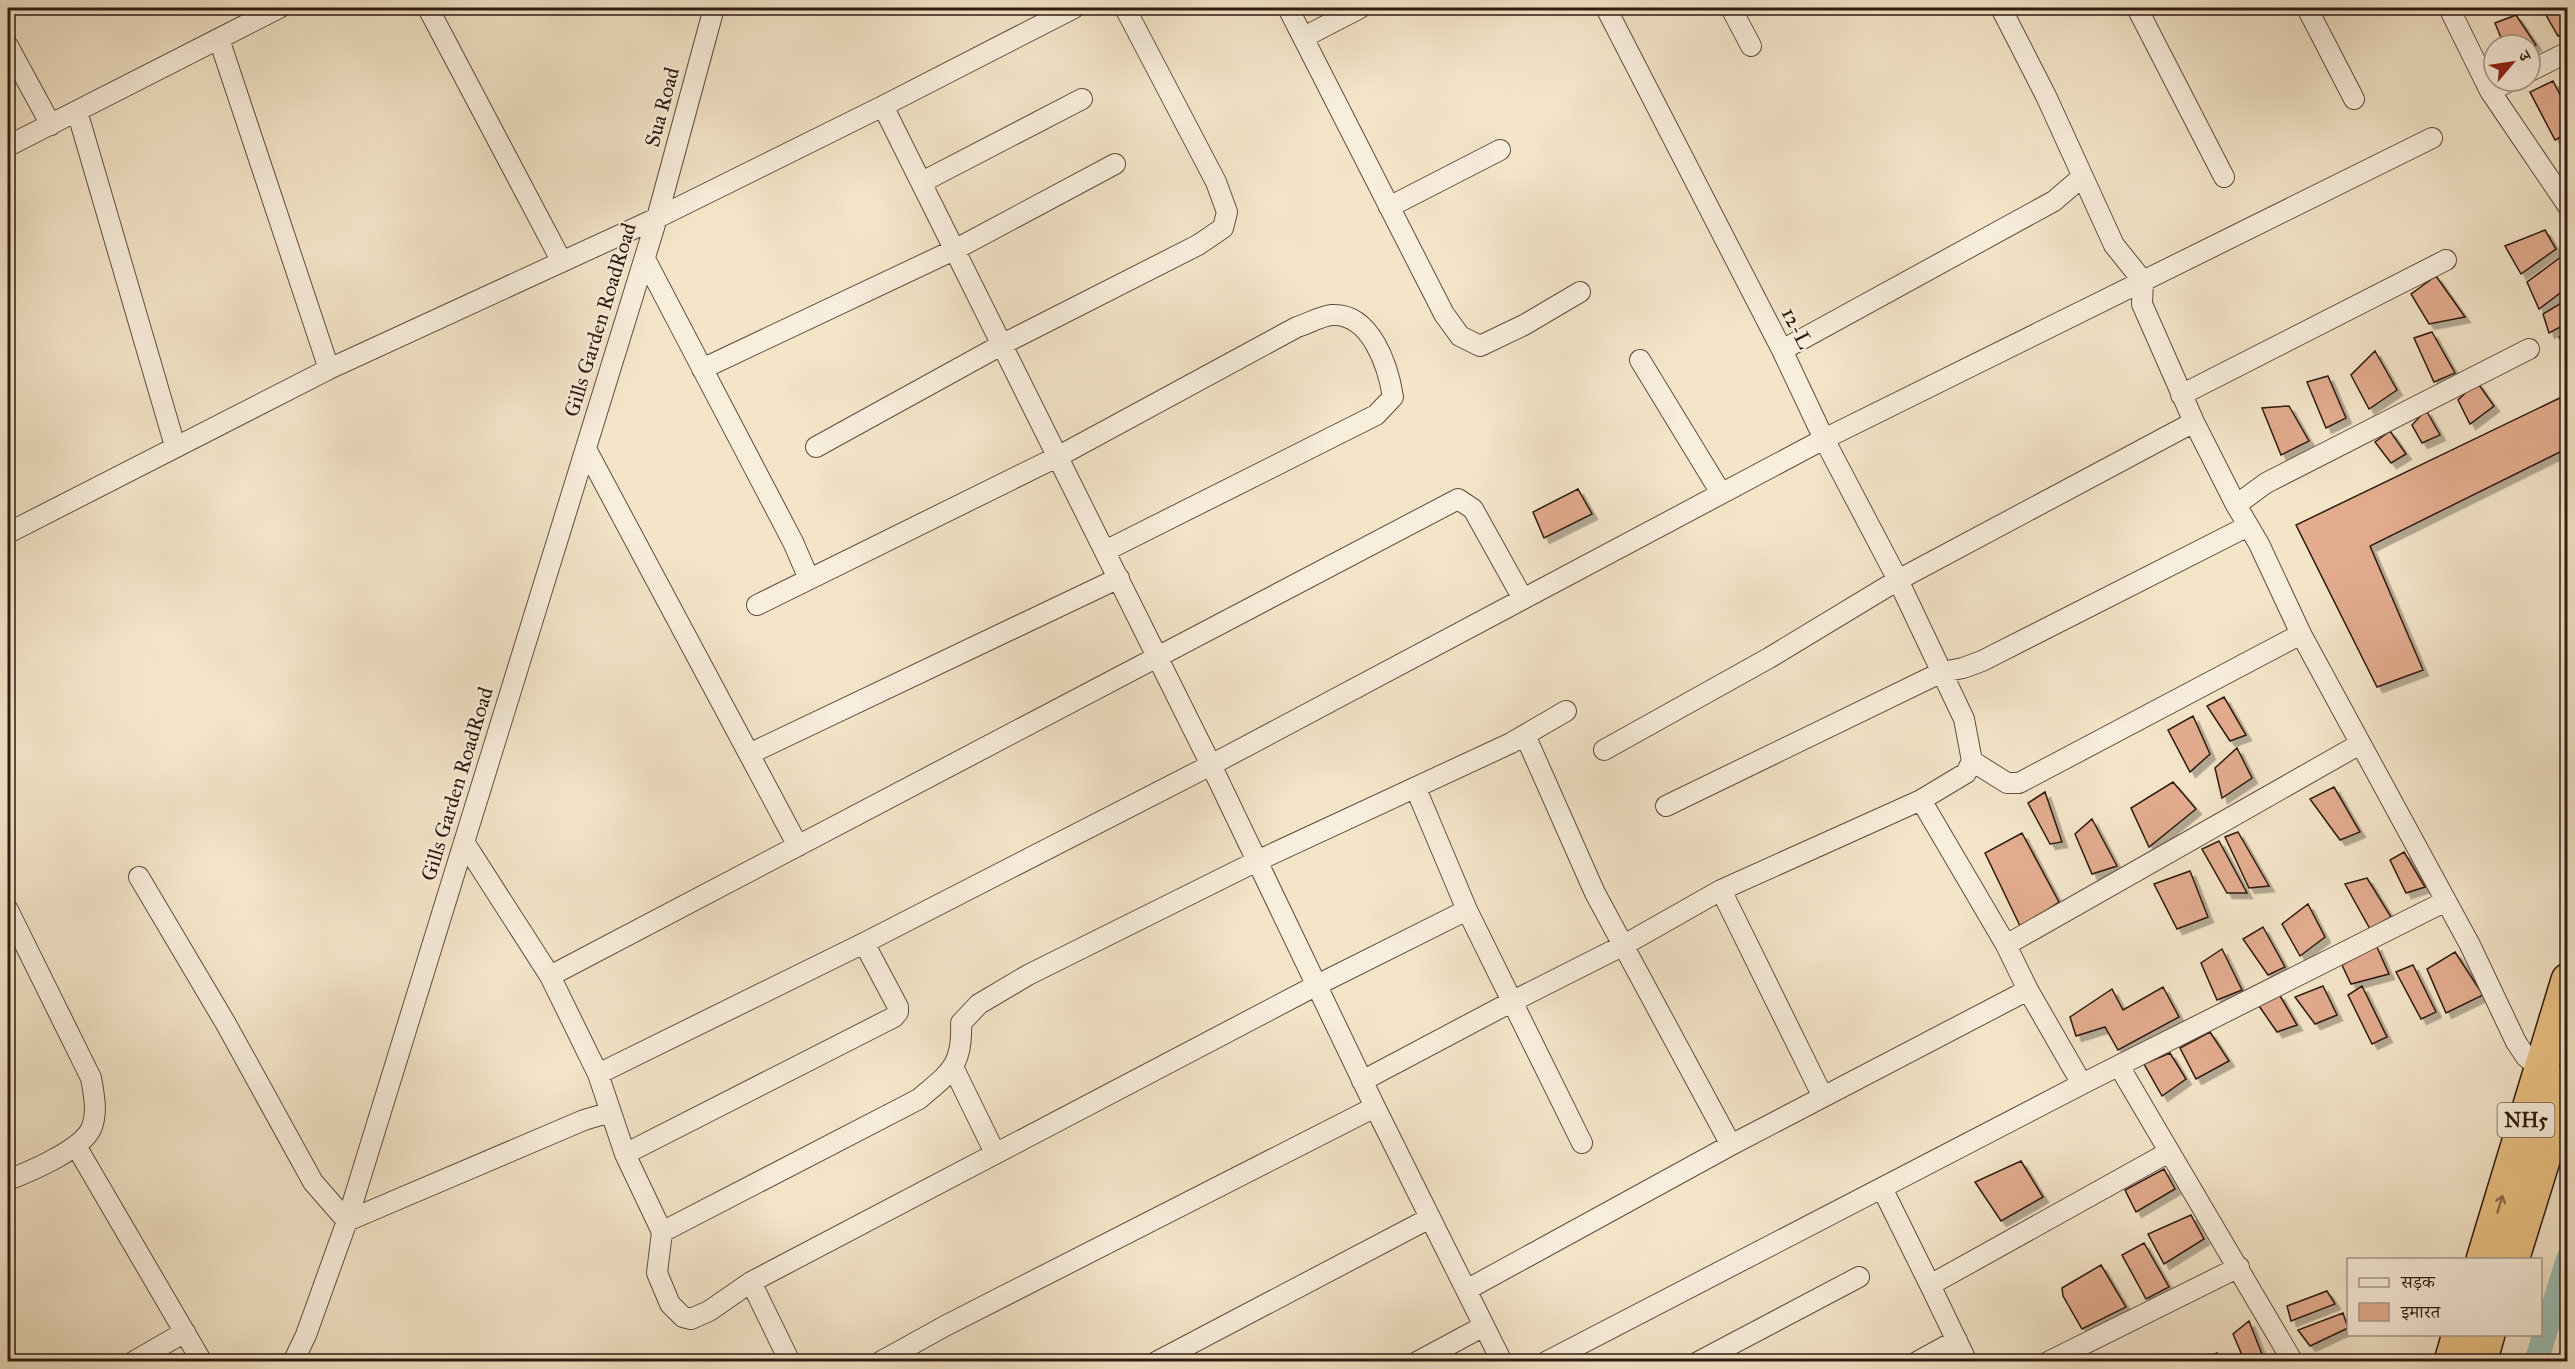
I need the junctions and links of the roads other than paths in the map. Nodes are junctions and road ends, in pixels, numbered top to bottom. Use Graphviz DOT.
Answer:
graph roads {
  1 [pos="279,8"];
  2 [pos="428,8"];
  3 [pos="714,8"];
  4 [pos="1074,8"];
  5 [pos="1125,8"];
  6 [pos="1288,8"];
  7 [pos="1360,8"];
  8 [pos="1606,8"];
  9 [pos="1731,8"];
  10 [pos="2001,8"];
  11 [pos="2137,8"];
  12 [pos="2307,8"];
  13 [pos="2450,8"];
  14 [pos="1304,37"];
  15 [pos="219,39"];
  16 [pos="8,46"];
  17 [pos="1751,46"];
  18 [pos="2568,52"];
  19 [pos="2542,65"];
  20 [pos="2482,74"];
  21 [pos="2491,93"];
  22 [pos="1082,99"];
  23 [pos="2354,99"];
  24 [pos="884,106"];
  25 [pos="77,111"];
  26 [pos="51,125"];
  27 [pos="2432,138"];
  28 [pos="8,146"];
  29 [pos="1500,150"];
  30 [pos="1115,164"];
  31 [pos="2082,177"];
  32 [pos="2224,177"];
  33 [pos="922,182"];
  34 [pos="2568,206"];
  35 [pos="1389,207"];
  36 [pos="657,218"];
  37 [pos="956,249"];
  38 [pos="645,259"];
  39 [pos="2446,260"];
  40 [pos="562,262"];
  41 [pos="2143,281"];
  42 [pos="1580,292"];
  43 [pos="1003,344"];
  44 [pos="2529,349"];
  45 [pos="1782,350"];
  46 [pos="1640,360"];
  47 [pos="328,369"];
  48 [pos="702,369"];
  49 [pos="2181,394"];
  50 [pos="2194,422"];
  51 [pos="1824,439"];
  52 [pos="175,447"];
  53 [pos="816,447"];
  54 [pos="586,449"];
  55 [pos="1059,456"];
  56 [pos="1721,493"];
  57 [pos="2236,505"];
  58 [pos="2248,526"];
  59 [pos="8,533"];
  60 [pos="1105,551"];
  61 [pos="1119,578"];
  62 [pos="809,579"];
  63 [pos="1898,580"];
  64 [pos="1523,599"];
  65 [pos="757,605"];
  66 [pos="2301,634"];
  67 [pos="1157,656"];
  68 [pos="1942,672"];
  69 [pos="1566,711"];
  70 [pos="1525,735"];
  71 [pos="2360,744"];
  72 [pos="1604,750"];
  73 [pos="749,754"];
  74 [pos="1972,761"];
  75 [pos="1211,765"];
  76 [pos="1416,789"];
  77 [pos="1921,800"];
  78 [pos="1666,806"];
  79 [pos="464,842"];
  80 [pos="798,846"];
  81 [pos="1257,861"];
  82 [pos="139,877"];
  83 [pos="1721,890"];
  84 [pos="2446,902"];
  85 [pos="8,910"];
  86 [pos="1467,910"];
  87 [pos="864,943"];
  88 [pos="1624,945"];
  89 [pos="2006,945"];
  90 [pos="550,976"];
  91 [pos="2568,980"];
  92 [pos="1317,985"];
  93 [pos="2028,990"];
  94 [pos="1513,1001"];
  95 [pos="2119,1066"];
  96 [pos="954,1069"];
  97 [pos="598,1074"];
  98 [pos="2554,1075"];
  99 [pos="1362,1081"];
  100 [pos="2082,1084"];
  101 [pos="1823,1097"];
  102 [pos="1375,1107"];
  103 [pos="611,1112"];
  104 [pos="1582,1143"];
  105 [pos="76,1146"];
  106 [pos="1731,1146"];
  107 [pos="2169,1152"];
  108 [pos="995,1153"];
  109 [pos="625,1154"];
  110 [pos="8,1180"];
  111 [pos="1882,1188"];
  112 [pos="1430,1218"];
  113 [pos="347,1221"];
  114 [pos="662,1232"];
  115 [pos="2483,1258"];
  116 [pos="2511,1258"];
  117 [pos="2239,1266"];
  118 [pos="1859,1277"];
  119 [pos="751,1282"];
  120 [pos="1930,1286"];
  121 [pos="1468,1289"];
  122 [pos="1484,1326"];
  123 [pos="185,1332"];
  124 [pos="2459,1336"];
  125 [pos="2488,1336"];
  126 [pos="1957,1340"];
  127 [pos="132,1362"];
  128 [pos="202,1362"];
  129 [pos="293,1362"];
  130 [pos="790,1362"];
  131 [pos="880,1362"];
  132 [pos="1156,1362"];
  133 [pos="1417,1362"];
  134 [pos="1503,1362"];
  135 [pos="1546,1362"];
  136 [pos="1698,1362"];
  137 [pos="1917,1362"];
  138 [pos="1967,1362"];
  139 [pos="2049,1362"];
  140 [pos="2293,1362"];
  141 [pos="2451,1362"];
  142 [pos="2480,1362"];
  1 -- 15 [label="street"];
  2 -- 40 [label="street"];
  3 -- 36 [label="street, Sua Road"];
  4 -- 24 [label="street"];
  5 -- 43 [label="street"];
  6 -- 14 [label="street"];
  7 -- 14 [label="street"];
  8 -- 45 [label="street, 12-L"];
  9 -- 17 [label="street"];
  10 -- 31 [label="street"];
  11 -- 32 [label="street"];
  12 -- 23 [label="street"];
  13 -- 20 [label="street"];
  14 -- 35 [label="street"];
  15 -- 25 [label="street"];
  15 -- 47 [label="street"];
  16 -- 26 [label="street"];
  18 -- 19 [label="street"];
  21 -- 34 [label="street"];
  22 -- 33 [label="street"];
  24 -- 33 [label="street"];
  24 -- 36 [label="street"];
  25 -- 26 [label="street"];
  25 -- 52 [label="street"];
  26 -- 28 [label="street"];
  27 -- 41 [label="street"];
  29 -- 35 [label="street"];
  30 -- 37 [label="street"];
  31 -- 41 [label="street"];
  31 -- 45 [label="street"];
  33 -- 37 [label="street"];
  35 -- 42 [label="street"];
  36 -- 38 [label="street, Gills Garden RoadRoad"];
  36 -- 40 [label="street"];
  37 -- 43 [label="street"];
  37 -- 48 [label="street"];
  38 -- 48 [label="street"];
  38 -- 54 [label="street, Gills Garden RoadRoad"];
  39 -- 49 [label="street"];
  40 -- 47 [label="street"];
  41 -- 49 [label="street"];
  41 -- 51 [label="street"];
  43 -- 53 [label="street"];
  43 -- 55 [label="street"];
  44 -- 57 [label="street"];
  45 -- 51 [label="street, 12-L"];
  46 -- 56 [label="street"];
  47 -- 52 [label="street"];
  48 -- 62 [label="street"];
  49 -- 50 [label="street"];
  50 -- 57 [label="street"];
  50 -- 63 [label="street"];
  51 -- 56 [label="street"];
  51 -- 63 [label="street, 12-L"];
  52 -- 59 [label="street"];
  54 -- 73 [label="street"];
  54 -- 79 [label="street, Gills Garden RoadRoad"];
  55 -- 60 [label="street"];
  55 -- 60 [label="street"];
  55 -- 62 [label="street"];
  56 -- 64 [label="street"];
  57 -- 58 [label="street"];
  58 -- 66 [label="street"];
  58 -- 68 [label="street"];
  60 -- 61 [label="street"];
  61 -- 67 [label="street"];
  61 -- 73 [label="street"];
  62 -- 65 [label="street"];
  63 -- 68 [label="street, 12-L"];
  63 -- 72 [label="street"];
  64 -- 67 [label="street"];
  64 -- 75 [label="street"];
  66 -- 71 [label="street"];
  66 -- 74 [label="street"];
  67 -- 75 [label="street"];
  67 -- 80 [label="street"];
  68 -- 74 [label="street, 12-L"];
  68 -- 78 [label="street"];
  69 -- 70 [label="street"];
  70 -- 76 [label="street"];
  70 -- 88 [label="street"];
  71 -- 84 [label="street"];
  71 -- 89 [label="street"];
  73 -- 80 [label="street"];
  74 -- 77 [label="street"];
  75 -- 81 [label="street"];
  75 -- 87 [label="street"];
  76 -- 81 [label="street"];
  76 -- 86 [label="street"];
  77 -- 83 [label="street"];
  77 -- 89 [label="street"];
  79 -- 90 [label="street"];
  79 -- 113 [label="street, Gills Garden RoadRoad"];
  80 -- 90 [label="street"];
  81 -- 92 [label="street"];
  81 -- 96 [label="street"];
  82 -- 113 [label="street"];
  83 -- 88 [label="street"];
  83 -- 101 [label="street"];
  84 -- 95 [label="street"];
  84 -- 98 [label="street"];
  85 -- 105 [label="street"];
  86 -- 92 [label="street"];
  86 -- 94 [label="street"];
  87 -- 97 [label="street"];
  87 -- 109 [label="street"];
  88 -- 94 [label="street"];
  88 -- 106 [label="street"];
  89 -- 93 [label="street"];
  90 -- 97 [label="street"];
  91 -- 98 [label="highway, NH5"];
  92 -- 99 [label="street"];
  92 -- 108 [label="street"];
  93 -- 100 [label="street"];
  93 -- 101 [label="street"];
  94 -- 99 [label="street"];
  94 -- 104 [label="street"];
  95 -- 100 [label="street"];
  95 -- 107 [label="street"];
  96 -- 108 [label="street"];
  96 -- 114 [label="street"];
  97 -- 103 [label="street"];
  115 -- 98 [label="highway, NH5, one-way"];
  98 -- 116 [label="highway, NH5"];
  99 -- 102 [label="street"];
  100 -- 111 [label="street"];
  101 -- 106 [label="street"];
  102 -- 112 [label="street"];
  102 -- 131 [label="street"];
  103 -- 109 [label="street"];
  103 -- 113 [label="street"];
  105 -- 110 [label="street"];
  105 -- 123 [label="street"];
  106 -- 121 [label="street"];
  107 -- 117 [label="street"];
  107 -- 120 [label="street"];
  108 -- 119 [label="street"];
  109 -- 114 [label="street"];
  111 -- 120 [label="street"];
  111 -- 135 [label="street"];
  112 -- 121 [label="street"];
  112 -- 132 [label="street"];
  113 -- 129 [label="street, Gills Garden RoadRoad"];
  114 -- 119 [label="street"];
  117 -- 139 [label="street"];
  117 -- 140 [label="street"];
  118 -- 136 [label="street"];
  119 -- 130 [label="street"];
  120 -- 126 [label="street"];
  121 -- 122 [label="street"];
  122 -- 133 [label="street"];
  122 -- 134 [label="street"];
  123 -- 127 [label="street"];
  123 -- 128 [label="street"];
  124 -- 141 [label="highway"];
  125 -- 142 [label="highway"];
  126 -- 137 [label="street"];
  126 -- 138 [label="street"];
}
